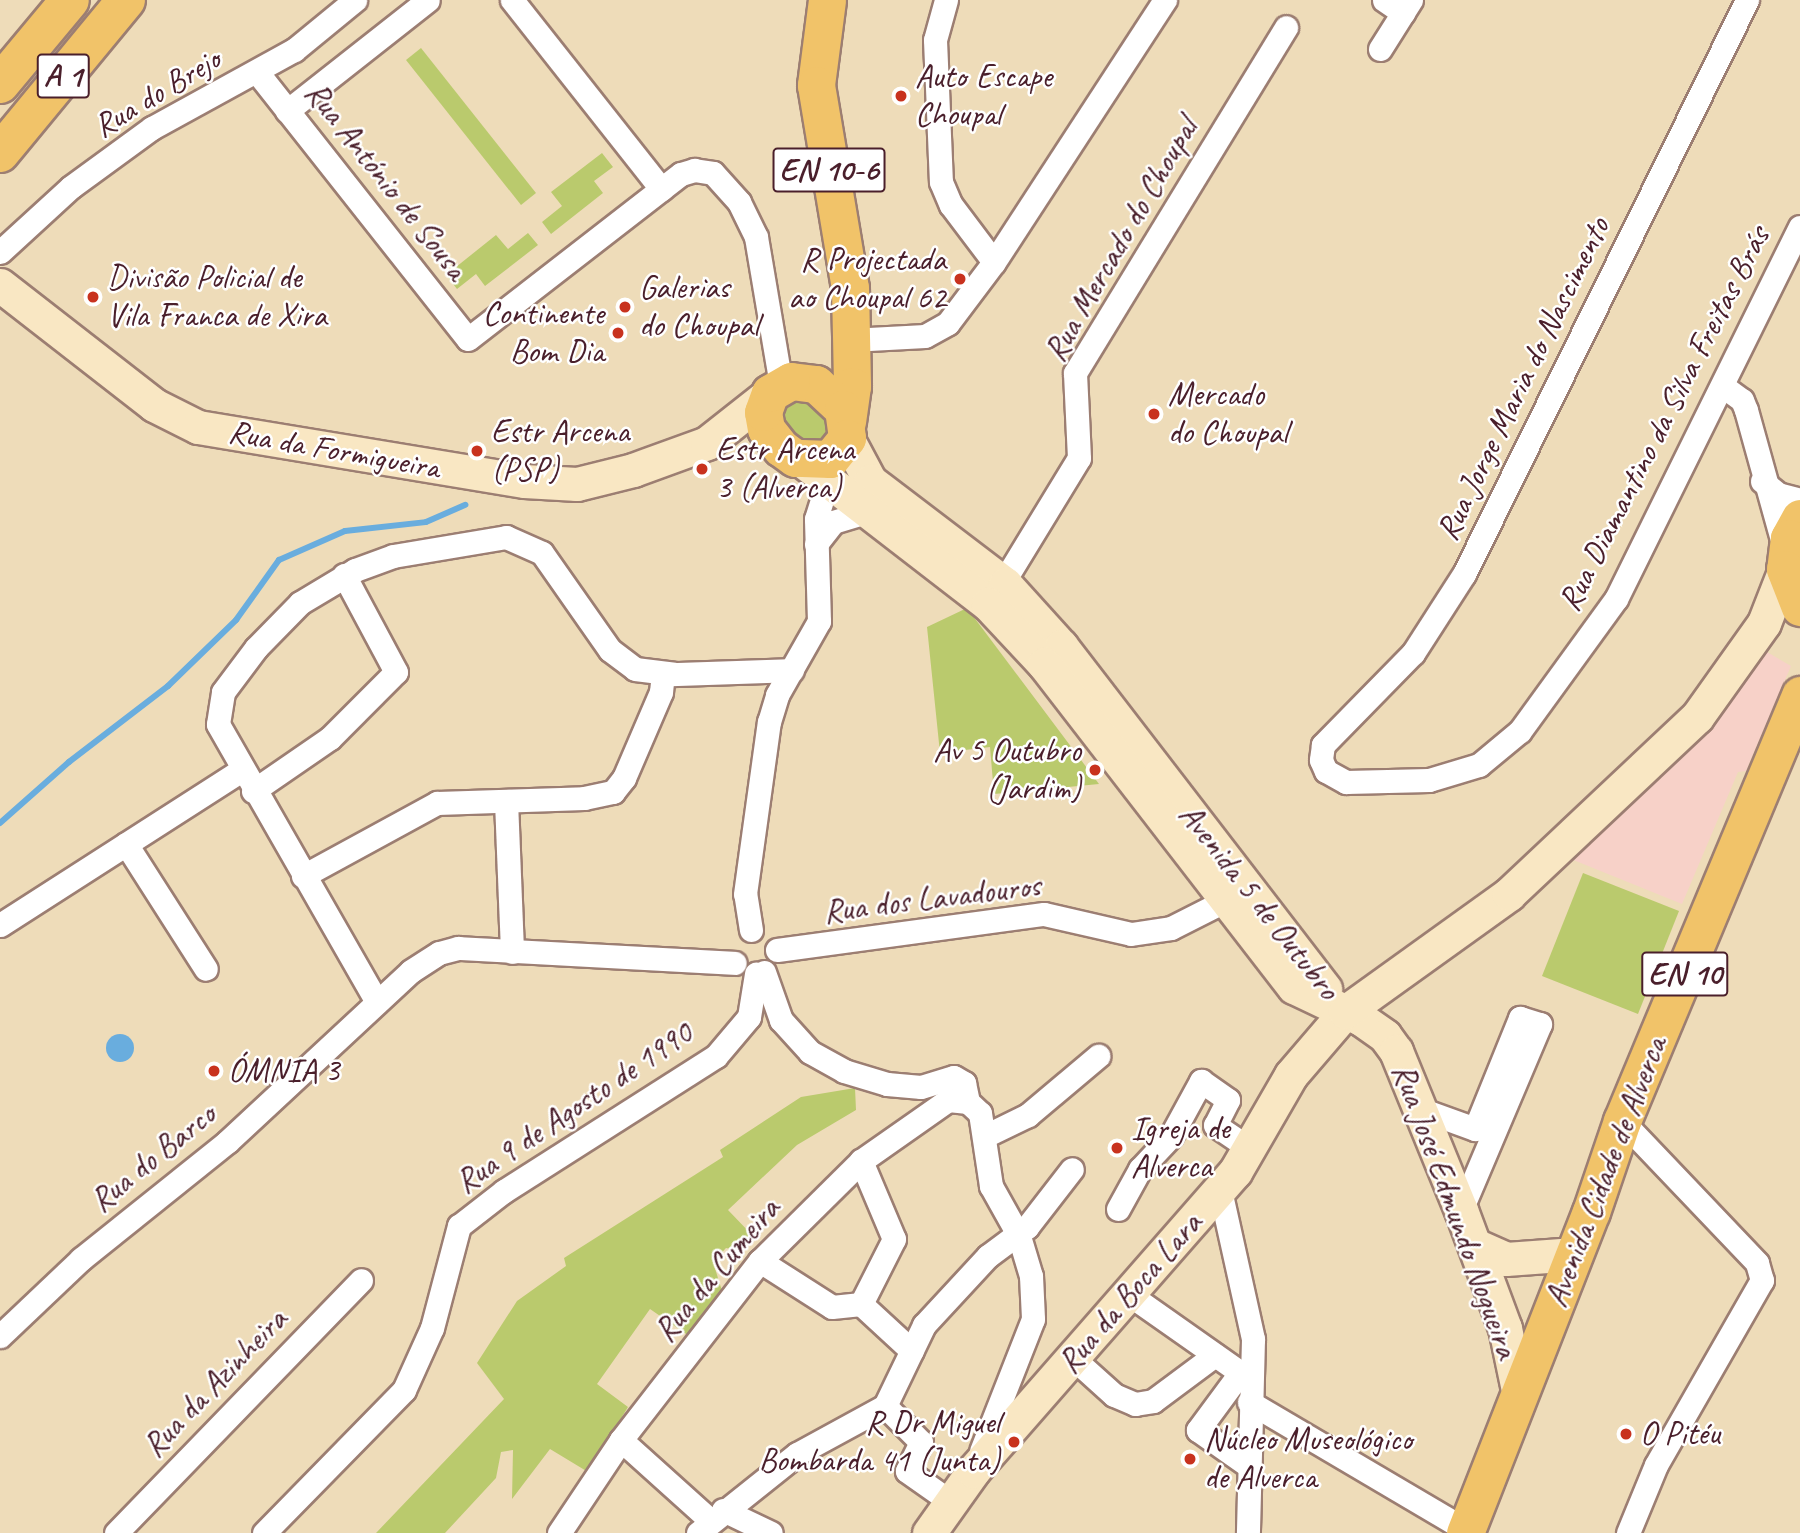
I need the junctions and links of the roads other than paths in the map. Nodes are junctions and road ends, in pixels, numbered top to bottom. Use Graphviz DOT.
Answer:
graph roads {
  1 [pos="70,0"];
  2 [pos="127,0"];
  3 [pos="355,0"];
  4 [pos="428,0"];
  5 [pos="512,0"];
  6 [pos="827,0"];
  7 [pos="946,0"];
  8 [pos="1165,0"];
  9 [pos="1384,0"];
  10 [pos="1747,0"];
  11 [pos="1407,7"];
  12 [pos="1286,27"];
  13 [pos="1380,49"];
  14 [pos="257,72"];
  15 [pos="0,85"];
  16 [pos="287,111"];
  17 [pos="0,153"];
  18 [pos="661,189"];
  19 [pos="1800,227"];
  20 [pos="0,252"];
  21 [pos="995,262"];
  22 [pos="1791,267"];
  23 [pos="0,285"];
  24 [pos="850,340"];
  25 [pos="784,386"];
  26 [pos="1724,387"];
  27 [pos="707,443"];
  28 [pos="824,451"];
  29 [pos="1762,481"];
  30 [pos="1800,500"];
  31 [pos="869,511"];
  32 [pos="1800,518"];
  33 [pos="816,544"];
  34 [pos="344,575"];
  35 [pos="1793,584"];
  36 [pos="997,594"];
  37 [pos="792,670"];
  38 [pos="663,674"];
  39 [pos="1800,695"];
  40 [pos="1321,760"];
  41 [pos="241,770"];
  42 [pos="253,791"];
  43 [pos="506,801"];
  44 [pos="126,844"];
  45 [pos="303,876"];
  46 [pos="1239,894"];
  47 [pos="0,925"];
  48 [pos="751,930"];
  49 [pos="777,950"];
  50 [pos="512,952"];
  51 [pos="735,963"];
  52 [pos="206,970"];
  53 [pos="760,973"];
  54 [pos="377,1002"];
  55 [pos="1345,1012"];
  56 [pos="1098,1056"];
  57 [pos="968,1102"];
  58 [pos="1420,1109"];
  59 [pos="1622,1121"];
  60 [pos="987,1135"];
  61 [pos="1249,1148"];
  62 [pos="861,1161"];
  63 [pos="1072,1169"];
  64 [pos="1220,1190"];
  65 [pos="1118,1209"];
  66 [pos="1461,1210"];
  67 [pos="1019,1236"];
  68 [pos="1475,1245"];
  69 [pos="1575,1254"];
  70 [pos="760,1261"];
  71 [pos="361,1280"];
  72 [pos="1130,1295"];
  73 [pos="861,1304"];
  74 [pos="0,1336"];
  75 [pos="912,1351"];
  76 [pos="1215,1355"];
  77 [pos="1074,1359"];
  78 [pos="1247,1385"];
  79 [pos="1519,1395"];
  80 [pos="886,1406"];
  81 [pos="621,1440"];
  82 [pos="1248,1466"];
  83 [pos="973,1471"];
  84 [pos="951,1502"];
  85 [pos="710,1521"];
  86 [pos="1465,1531"];
  87 [pos="116,1533"];
  88 [pos="264,1533"];
  89 [pos="559,1533"];
  90 [pos="771,1533"];
  91 [pos="929,1533"];
  92 [pos="1248,1533"];
  93 [pos="1628,1533"];
  1 -- 15 [label="highway, A 1"];
  2 -- 17 [label="highway, A 1"];
  3 -- 14 [label="street, Rua do Brejo"];
  4 -- 16 [label="street"];
  5 -- 18 [label="street"];
  6 -- 24 [label="main road, EN 10-6"];
  7 -- 21 [label="street"];
  8 -- 21 [label="street"];
  9 -- 11 [label="street"];
  10 -- 40 [label="street, Rua Jorge Maria do Nascimento"];
  11 -- 13 [label="street"];
  12 -- 36 [label="street, Rua Mercado do Choupal"];
  14 -- 16 [label="street, Rua António de Sousa"];
  14 -- 20 [label="street, Rua do Brejo"];
  16 -- 18 [label="street, Rua António de Sousa"];
  18 -- 25 [label="street"];
  19 -- 22 [label="street, Rua Diamantino da Silva Freitas Brás"];
  21 -- 24 [label="street"];
  22 -- 26 [label="street, Rua Diamantino da Silva Freitas Brás"];
  23 -- 27 [label="main road, Rua da Formigueira"];
  24 -- 25 [label="main road"];
  24 -- 28 [label="main road, EN 10-6"];
  25 -- 27 [label="main road, Rua da Formigueira"];
  25 -- 28 [label="main road"];
  25 -- 28 [label="main road"];
  26 -- 29 [label="street"];
  26 -- 40 [label="street, Rua Diamantino da Silva Freitas Brás"];
  27 -- 28 [label="main road, Rua da Formigueira"];
  28 -- 31 [label="main road, Avenida 5 de Outubro"];
  28 -- 33 [label="street"];
  28 -- 36 [label="main road, Avenida 5 de Outubro"];
  29 -- 30 [label="street"];
  29 -- 35 [label="street"];
  31 -- 33 [label="street"];
  31 -- 36 [label="main road, Avenida 5 de Outubro"];
  32 -- 35 [label="main road"];
  33 -- 37 [label="street"];
  34 -- 38 [label="street"];
  34 -- 41 [label="street"];
  34 -- 42 [label="street"];
  35 -- 55 [label="main road, Rua da Boca Lara"];
  36 -- 46 [label="main road, Avenida 5 de Outubro"];
  37 -- 38 [label="street"];
  37 -- 48 [label="street"];
  38 -- 43 [label="street"];
  39 -- 59 [label="main road, Avenida Cidade de Alverca / EN 10"];
  41 -- 42 [label="street"];
  41 -- 44 [label="street"];
  42 -- 45 [label="street"];
  43 -- 45 [label="street"];
  43 -- 50 [label="street"];
  44 -- 47 [label="street"];
  44 -- 52 [label="street"];
  45 -- 54 [label="street"];
  46 -- 49 [label="street, Rua dos Lavadouros"];
  46 -- 55 [label="main road, Avenida 5 de Outubro"];
  48 -- 49 [label="street"];
  48 -- 51 [label="street"];
  49 -- 53 [label="street"];
  50 -- 51 [label="street, Rua do Barco"];
  50 -- 54 [label="street, Rua do Barco"];
  51 -- 53 [label="street"];
  53 -- 57 [label="street"];
  53 -- 88 [label="street, Rua 9 de Agosto de 1990"];
  54 -- 74 [label="street, Rua do Barco"];
  55 -- 58 [label="main road, Rua José Edmundo Nogueira"];
  55 -- 61 [label="main road, Rua da Boca Lara"];
  56 -- 60 [label="street"];
  57 -- 60 [label="street"];
  57 -- 62 [label="street, Rua da Cumeira"];
  58 -- 66 [label="main road, Rua José Edmundo Nogueira"];
  58 -- 66 [label="street"];
  59 -- 69 [label="main road, Avenida Cidade de Alverca / EN 10"];
  59 -- 93 [label="street"];
  60 -- 67 [label="street"];
  61 -- 64 [label="main road, Rua da Boca Lara"];
  61 -- 65 [label="street"];
  62 -- 70 [label="street, Rua da Cumeira"];
  62 -- 73 [label="street"];
  63 -- 67 [label="street"];
  64 -- 72 [label="main road, Rua da Boca Lara"];
  64 -- 78 [label="street"];
  66 -- 68 [label="main road, Rua José Edmundo Nogueira"];
  67 -- 75 [label="street"];
  67 -- 83 [label="street"];
  68 -- 69 [label="main road"];
  68 -- 79 [label="main road, Rua José Edmundo Nogueira"];
  69 -- 79 [label="main road, Avenida Cidade de Alverca / EN 10"];
  70 -- 73 [label="street"];
  70 -- 81 [label="street, Rua da Cumeira"];
  71 -- 87 [label="street, Rua da Azinheira"];
  72 -- 76 [label="street"];
  72 -- 77 [label="main road, Rua da Boca Lara"];
  73 -- 75 [label="street"];
  75 -- 80 [label="street"];
  76 -- 77 [label="street"];
  76 -- 78 [label="street"];
  77 -- 83 [label="main road, Rua da Boca Lara"];
  78 -- 82 [label="street"];
  78 -- 82 [label="street"];
  78 -- 86 [label="street"];
  79 -- 86 [label="main road, Avenida Cidade de Alverca / EN 10"];
  80 -- 84 [label="street"];
  80 -- 85 [label="street"];
  81 -- 85 [label="street"];
  81 -- 89 [label="street, Rua da Cumeira"];
  82 -- 92 [label="street"];
  83 -- 84 [label="main road, Rua da Boca Lara"];
  84 -- 91 [label="main road, Rua da Boca Lara"];
  85 -- 90 [label="street"];
}
